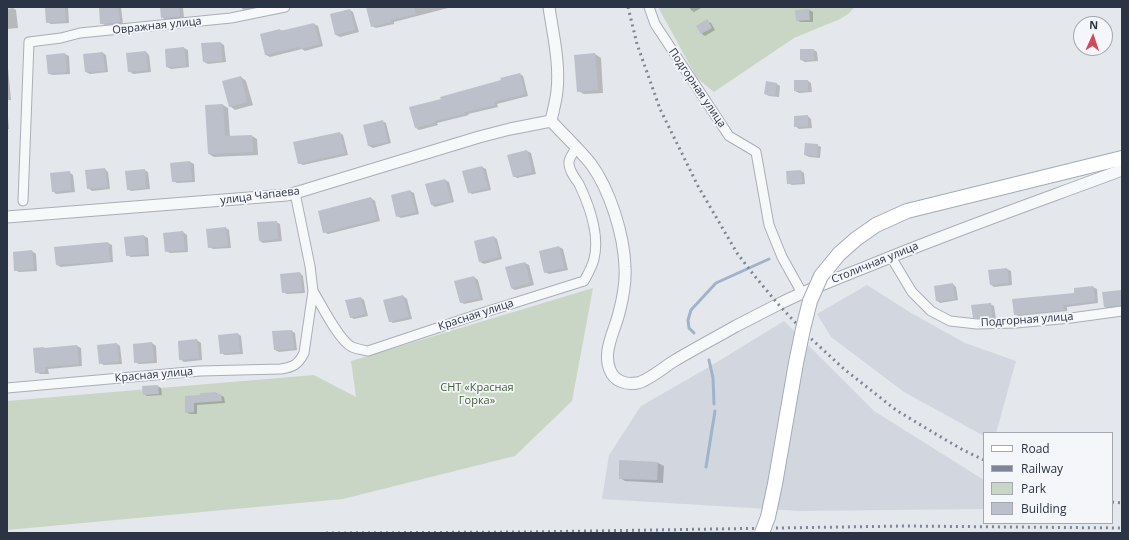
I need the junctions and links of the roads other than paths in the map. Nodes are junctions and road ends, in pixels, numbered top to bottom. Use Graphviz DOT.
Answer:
graph roads {
  1 [pos="285,7"];
  2 [pos="549,7"];
  3 [pos="649,7"];
  4 [pos="551,121"];
  5 [pos="576,148"];
  6 [pos="1122,158"];
  7 [pos="1122,170"];
  8 [pos="295,194"];
  9 [pos="23,201"];
  10 [pos="7,218"];
  11 [pos="891,257"];
  12 [pos="313,291"];
  13 [pos="802,293"];
  14 [pos="1122,312"];
  15 [pos="7,388"];
  16 [pos="762,533"];
  1 -- 9 [label="street, Овражная улица"];
  2 -- 4 [label="street"];
  3 -- 13 [label="street, Подгорная улица"];
  4 -- 5 [label="street"];
  4 -- 8 [label="street, улица Чапаева"];
  5 -- 12 [label="street, Красная улица"];
  5 -- 13 [label="street, Столичная улица"];
  6 -- 16 [label="main road, bridge"];
  7 -- 11 [label="street, Столичная улица"];
  8 -- 10 [label="street, улица Чапаева"];
  8 -- 12 [label="street"];
  11 -- 13 [label="street, Столичная улица"];
  11 -- 14 [label="street, Подгорная улица"];
  12 -- 15 [label="street, Красная улица"];
}
